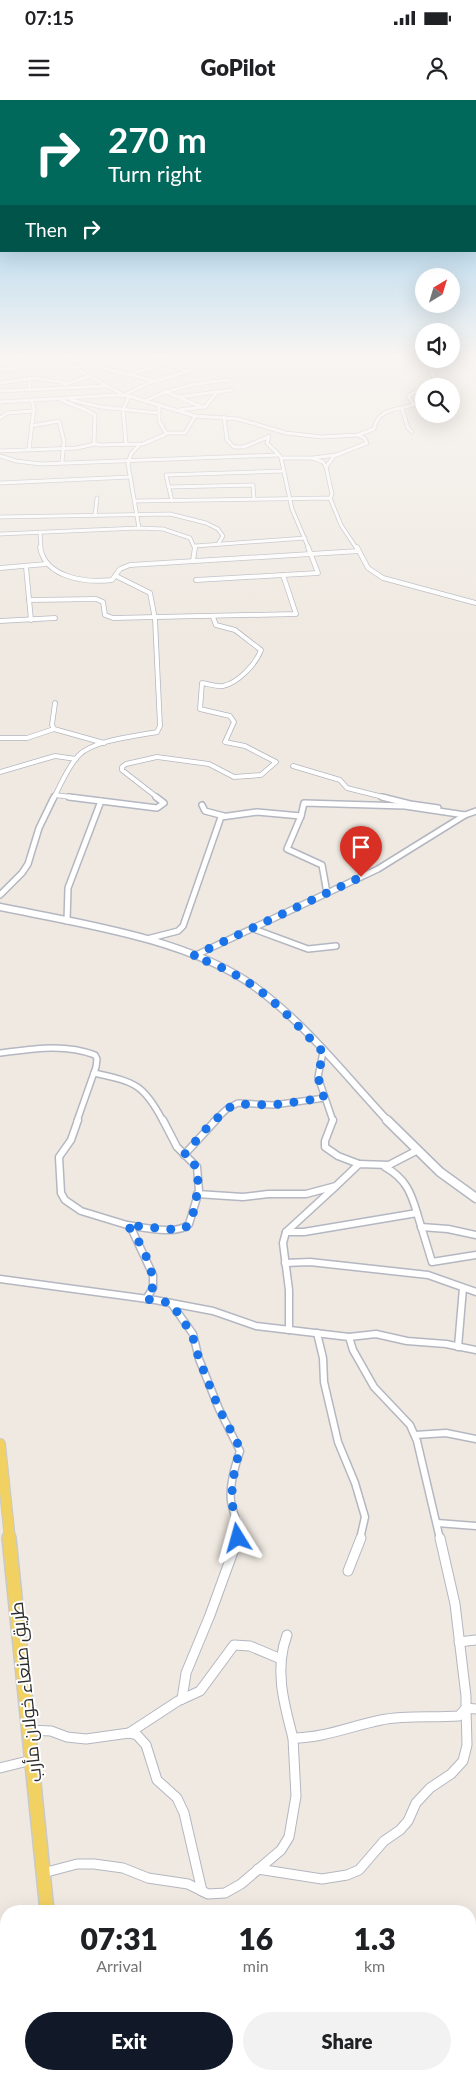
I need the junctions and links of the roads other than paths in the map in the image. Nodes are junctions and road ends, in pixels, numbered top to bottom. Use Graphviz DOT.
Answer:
graph roads {
  1 [pos="74,447"];
  2 [pos="137,447"];
  3 [pos="271,447"];
  4 [pos="356,447"];
  5 [pos="29,449"];
  6 [pos="64,449"];
  7 [pos="0,451"];
  8 [pos="336,455"];
  9 [pos="0,456"];
  10 [pos="280,456"];
  11 [pos="313,458"];
  12 [pos="129,460"];
  13 [pos="62,462"];
  14 [pos="326,466"];
  15 [pos="284,471"];
  16 [pos="250,472"];
  17 [pos="130,477"];
  18 [pos="0,483"];
  19 [pos="253,485"];
  20 [pos="169,487"];
  21 [pos="97,498"];
  22 [pos="254,499"];
  23 [pos="330,499"];
  24 [pos="289,500"];
  25 [pos="134,501"];
  26 [pos="172,501"];
  27 [pos="137,514"];
  28 [pos="95,515"];
  29 [pos="0,517"];
  30 [pos="139,528"];
  31 [pos="40,532"];
  32 [pos="0,534"];
  33 [pos="305,538"];
  34 [pos="218,544"];
  35 [pos="195,546"];
  36 [pos="359,551"];
  37 [pos="312,554"];
  38 [pos="193,561"];
  39 [pos="46,564"];
  40 [pos="26,567"];
  41 [pos="0,568"];
  42 [pos="283,575"];
  43 [pos="116,576"];
  44 [pos="196,580"];
  45 [pos="29,600"];
  46 [pos="476,604"];
  47 [pos="214,617"];
  48 [pos="55,618"];
  49 [pos="155,618"];
  50 [pos="31,620"];
  51 [pos="0,621"];
  52 [pos="55,703"];
  53 [pos="54,729"];
  54 [pos="0,738"];
  55 [pos="104,743"];
  56 [pos="76,759"];
  57 [pos="292,766"];
  58 [pos="0,772"];
  59 [pos="55,795"];
  60 [pos="100,801"];
  61 [pos="202,804"];
  62 [pos="448,811"];
  63 [pos="476,811"];
  64 [pos="466,815"];
  65 [pos="226,816"];
  66 [pos="301,816"];
  67 [pos="327,893"];
  68 [pos="0,895"];
  69 [pos="0,907"];
  70 [pos="66,921"];
  71 [pos="254,929"];
  72 [pos="146,940"];
  73 [pos="336,946"];
  74 [pos="193,956"];
  75 [pos="323,1052"];
  76 [pos="0,1054"];
  77 [pos="94,1074"];
  78 [pos="324,1098"];
  79 [pos="416,1151"];
  80 [pos="184,1155"];
  81 [pos="360,1164"];
  82 [pos="384,1167"];
  83 [pos="336,1186"];
  84 [pos="197,1194"];
  85 [pos="476,1198"];
  86 [pos="417,1213"];
  87 [pos="127,1225"];
  88 [pos="421,1227"];
  89 [pos="286,1232"];
  90 [pos="476,1235"];
  91 [pos="476,1255"];
  92 [pos="432,1262"];
  93 [pos="285,1263"];
  94 [pos="428,1275"];
  95 [pos="0,1279"];
  96 [pos="463,1288"];
  97 [pos="476,1292"];
  98 [pos="146,1299"];
  99 [pos="171,1303"];
  100 [pos="289,1330"];
  101 [pos="316,1333"];
  102 [pos="349,1337"];
  103 [pos="458,1347"];
  104 [pos="476,1350"];
  105 [pos="415,1435"];
  106 [pos="476,1439"];
  107 [pos="0,1444"];
  108 [pos="437,1523"];
  109 [pos="476,1526"];
  110 [pos="348,1571"];
  111 [pos="287,1635"];
  112 [pos="476,1640"];
  113 [pos="459,1642"];
  114 [pos="281,1659"];
  115 [pos="182,1699"];
  116 [pos="466,1708"];
  117 [pos="476,1709"];
  118 [pos="29,1730"];
  119 [pos="129,1733"];
  120 [pos="293,1738"];
  121 [pos="32,1760"];
  122 [pos="0,1768"];
  123 [pos="258,1870"];
  124 [pos="43,1873"];
  125 [pos="202,1891"];
  126 [pos="46,1905"];
  1 -- 6 [label="street"];
  2 -- 12 [label="street"];
  3 -- 10 [label="street"];
  4 -- 8 [label="street"];
  5 -- 6 [label="street"];
  5 -- 7 [label="street"];
  6 -- 13 [label="street"];
  8 -- 11 [label="street"];
  8 -- 14 [label="street"];
  9 -- 13 [label="street"];
  10 -- 11 [label="street"];
  10 -- 12 [label="street"];
  10 -- 15 [label="street"];
  11 -- 14 [label="street"];
  12 -- 13 [label="street"];
  12 -- 17 [label="street"];
  14 -- 23 [label="street"];
  15 -- 16 [label="street"];
  15 -- 24 [label="street"];
  16 -- 19 [label="street"];
  16 -- 20 [label="street"];
  17 -- 18 [label="street"];
  17 -- 25 [label="street"];
  19 -- 20 [label="street"];
  19 -- 22 [label="street"];
  20 -- 26 [label="street"];
  21 -- 28 [label="street"];
  22 -- 24 [label="street"];
  22 -- 26 [label="street"];
  23 -- 24 [label="street"];
  23 -- 36 [label="street"];
  24 -- 33 [label="street"];
  25 -- 26 [label="street"];
  25 -- 27 [label="street"];
  27 -- 28 [label="street"];
  27 -- 30 [label="street"];
  27 -- 34 [label="street"];
  28 -- 29 [label="street"];
  30 -- 31 [label="street"];
  30 -- 35 [label="street"];
  31 -- 32 [label="street"];
  31 -- 39 [label="street"];
  33 -- 34 [label="street"];
  33 -- 37 [label="street"];
  34 -- 35 [label="street"];
  35 -- 38 [label="street"];
  36 -- 37 [label="street"];
  36 -- 46 [label="street"];
  37 -- 38 [label="street"];
  37 -- 42 [label="street"];
  38 -- 43 [label="street"];
  39 -- 40 [label="street"];
  39 -- 43 [label="street"];
  40 -- 41 [label="street"];
  40 -- 45 [label="street"];
  42 -- 44 [label="street"];
  42 -- 47 [label="street"];
  43 -- 49 [label="street"];
  45 -- 49 [label="street"];
  45 -- 50 [label="street"];
  47 -- 49 [label="street"];
  47 -- 60 [label="street"];
  48 -- 50 [label="street"];
  49 -- 55 [label="street"];
  50 -- 51 [label="street"];
  52 -- 53 [label="street"];
  53 -- 54 [label="street"];
  53 -- 55 [label="street"];
  55 -- 56 [label="street"];
  56 -- 58 [label="street"];
  56 -- 59 [label="street"];
  57 -- 62 [label="street"];
  59 -- 60 [label="street"];
  59 -- 68 [label="street"];
  60 -- 70 [label="street"];
  61 -- 65 [label="street"];
  62 -- 64 [label="street"];
  62 -- 66 [label="street"];
  63 -- 64 [label="street"];
  64 -- 67 [label="street"];
  65 -- 66 [label="street"];
  65 -- 72 [label="street"];
  66 -- 67 [label="street"];
  67 -- 71 [label="street"];
  69 -- 70 [label="street"];
  70 -- 72 [label="street"];
  71 -- 73 [label="street"];
  71 -- 74 [label="street"];
  72 -- 74 [label="street"];
  74 -- 75 [label="street"];
  75 -- 78 [label="street"];
  75 -- 79 [label="street"];
  76 -- 77 [label="street"];
  77 -- 80 [label="street"];
  77 -- 87 [label="street"];
  78 -- 80 [label="street"];
  78 -- 81 [label="street"];
  79 -- 82 [label="street"];
  79 -- 85 [label="street"];
  80 -- 84 [label="street"];
  81 -- 82 [label="street"];
  81 -- 83 [label="street"];
  82 -- 86 [label="street"];
  83 -- 84 [label="street"];
  83 -- 89 [label="street"];
  84 -- 87 [label="street"];
  86 -- 88 [label="street"];
  86 -- 89 [label="street"];
  87 -- 98 [label="street"];
  88 -- 90 [label="street"];
  88 -- 92 [label="street"];
  89 -- 93 [label="street"];
  91 -- 92 [label="street"];
  92 -- 94 [label="street"];
  93 -- 94 [label="street"];
  93 -- 100 [label="street"];
  94 -- 96 [label="street"];
  95 -- 98 [label="street"];
  96 -- 97 [label="street"];
  96 -- 103 [label="street"];
  98 -- 99 [label="street"];
  99 -- 100 [label="street"];
  99 -- 115 [label="street"];
  100 -- 101 [label="street"];
  101 -- 102 [label="street"];
  101 -- 110 [label="street"];
  102 -- 103 [label="street"];
  102 -- 105 [label="street"];
  103 -- 104 [label="street"];
  105 -- 106 [label="street"];
  105 -- 108 [label="street"];
  107 -- 118 [label="main road, طريق صنعاء خولان مأرب"];
  108 -- 109 [label="street"];
  108 -- 113 [label="street"];
  111 -- 114 [label="street"];
  112 -- 113 [label="street"];
  113 -- 116 [label="street"];
  114 -- 115 [label="street"];
  114 -- 120 [label="street"];
  115 -- 119 [label="street"];
  116 -- 117 [label="street"];
  116 -- 120 [label="street"];
  116 -- 123 [label="street"];
  118 -- 119 [label="street"];
  118 -- 121 [label="main road, طريق صنعاء خولان مأرب"];
  119 -- 125 [label="street"];
  120 -- 123 [label="street"];
  121 -- 122 [label="street"];
  121 -- 124 [label="main road, طريق صنعاء خولان مأرب"];
  123 -- 125 [label="street"];
  124 -- 125 [label="street"];
  124 -- 126 [label="main road, طريق صنعاء خولان مأرب"];
}
